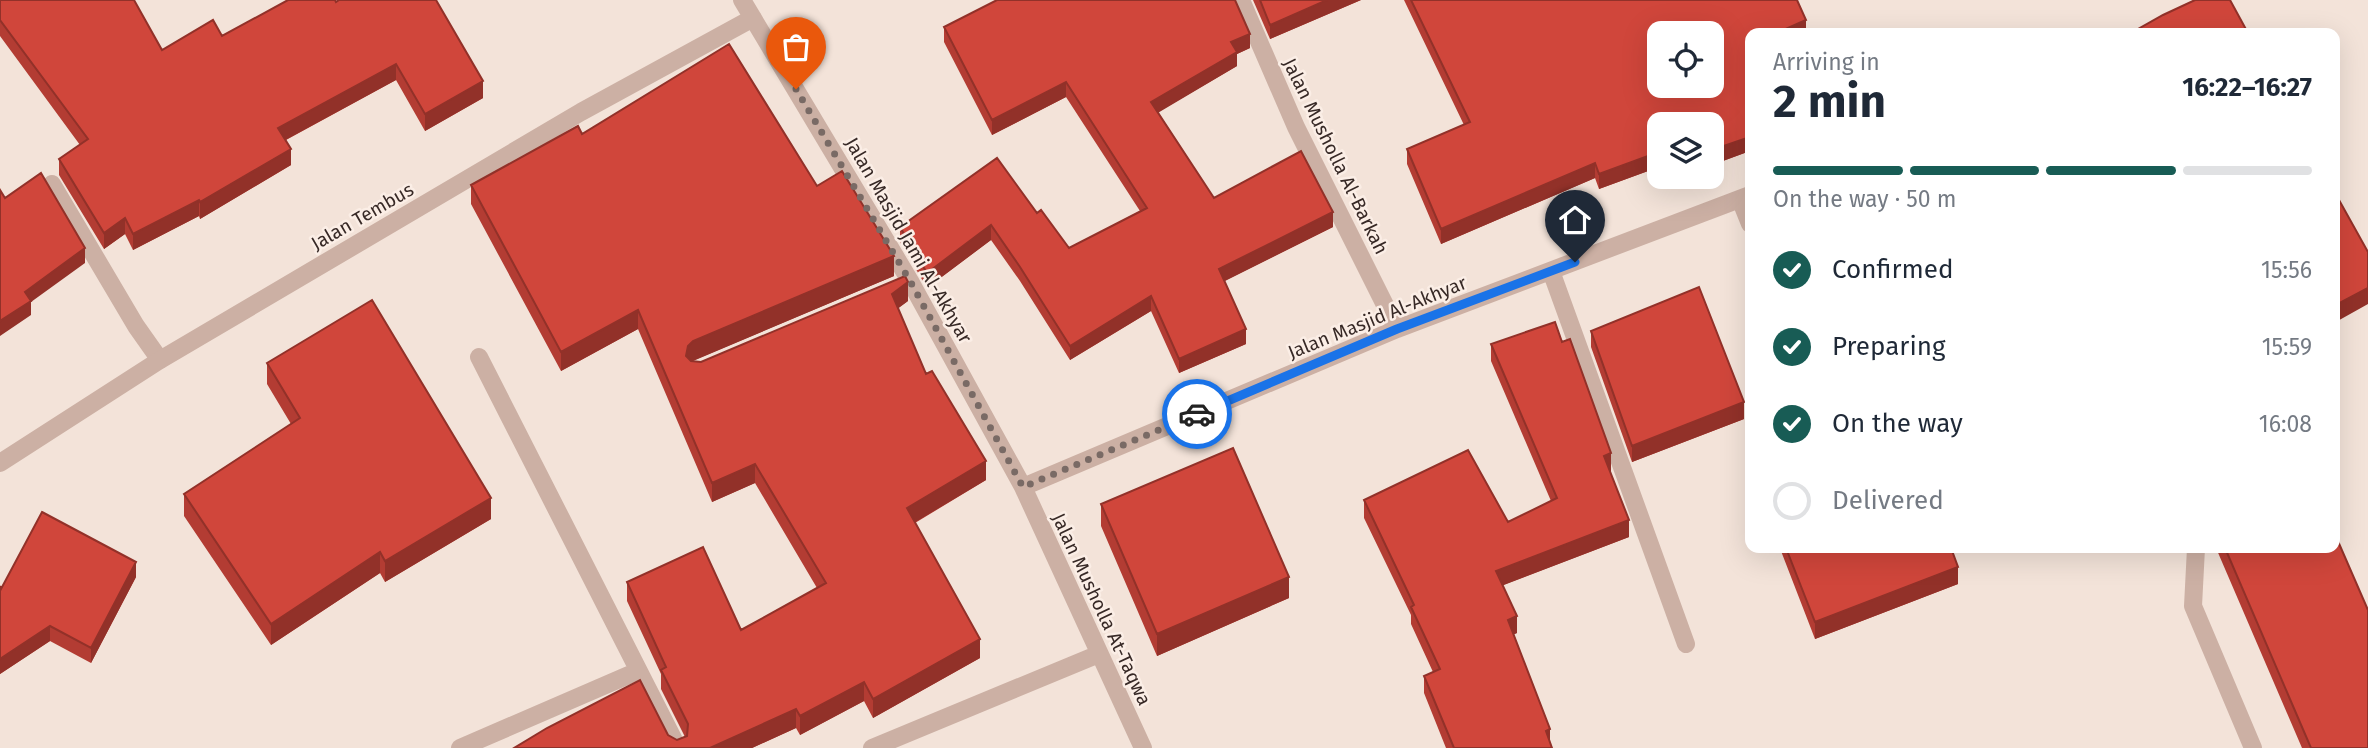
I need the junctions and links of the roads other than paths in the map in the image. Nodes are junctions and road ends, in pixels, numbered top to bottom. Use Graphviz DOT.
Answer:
graph roads {
  1 [pos="742,0"];
  2 [pos="1241,0"];
  3 [pos="753,18"];
  4 [pos="52,184"];
  5 [pos="1745,197"];
  6 [pos="1551,271"];
  7 [pos="1397,329"];
  8 [pos="479,358"];
  9 [pos="160,360"];
  10 [pos="0,463"];
  11 [pos="1023,487"];
  12 [pos="2196,553"];
  13 [pos="1686,644"];
  14 [pos="1100,654"];
  15 [pos="638,671"];
  16 [pos="460,748"];
  17 [pos="678,748"];
  18 [pos="872,748"];
  19 [pos="1143,748"];
  20 [pos="2253,748"];
  1 -- 3 [label="street, Jalan Masjid Jami Al-Akhyar"];
  2 -- 7 [label="street, Jalan Musholla Al-Barkah"];
  3 -- 9 [label="street, Jalan Tembus"];
  3 -- 11 [label="street, Jalan Masjid Jami Al-Akhyar"];
  4 -- 9 [label="street"];
  5 -- 6 [label="street, Jalan Masjid Al-Akhyar"];
  6 -- 7 [label="street, Jalan Masjid Al-Akhyar"];
  6 -- 13 [label="street"];
  7 -- 11 [label="street, Jalan Masjid Al-Akhyar"];
  8 -- 15 [label="street"];
  9 -- 10 [label="street, Jalan Tembus"];
  11 -- 14 [label="street, Jalan Musholla At-Taqwa"];
  12 -- 20 [label="street"];
  14 -- 18 [label="street"];
  14 -- 19 [label="street, Jalan Musholla At-Taqwa"];
  15 -- 16 [label="street"];
  15 -- 17 [label="street"];
}
